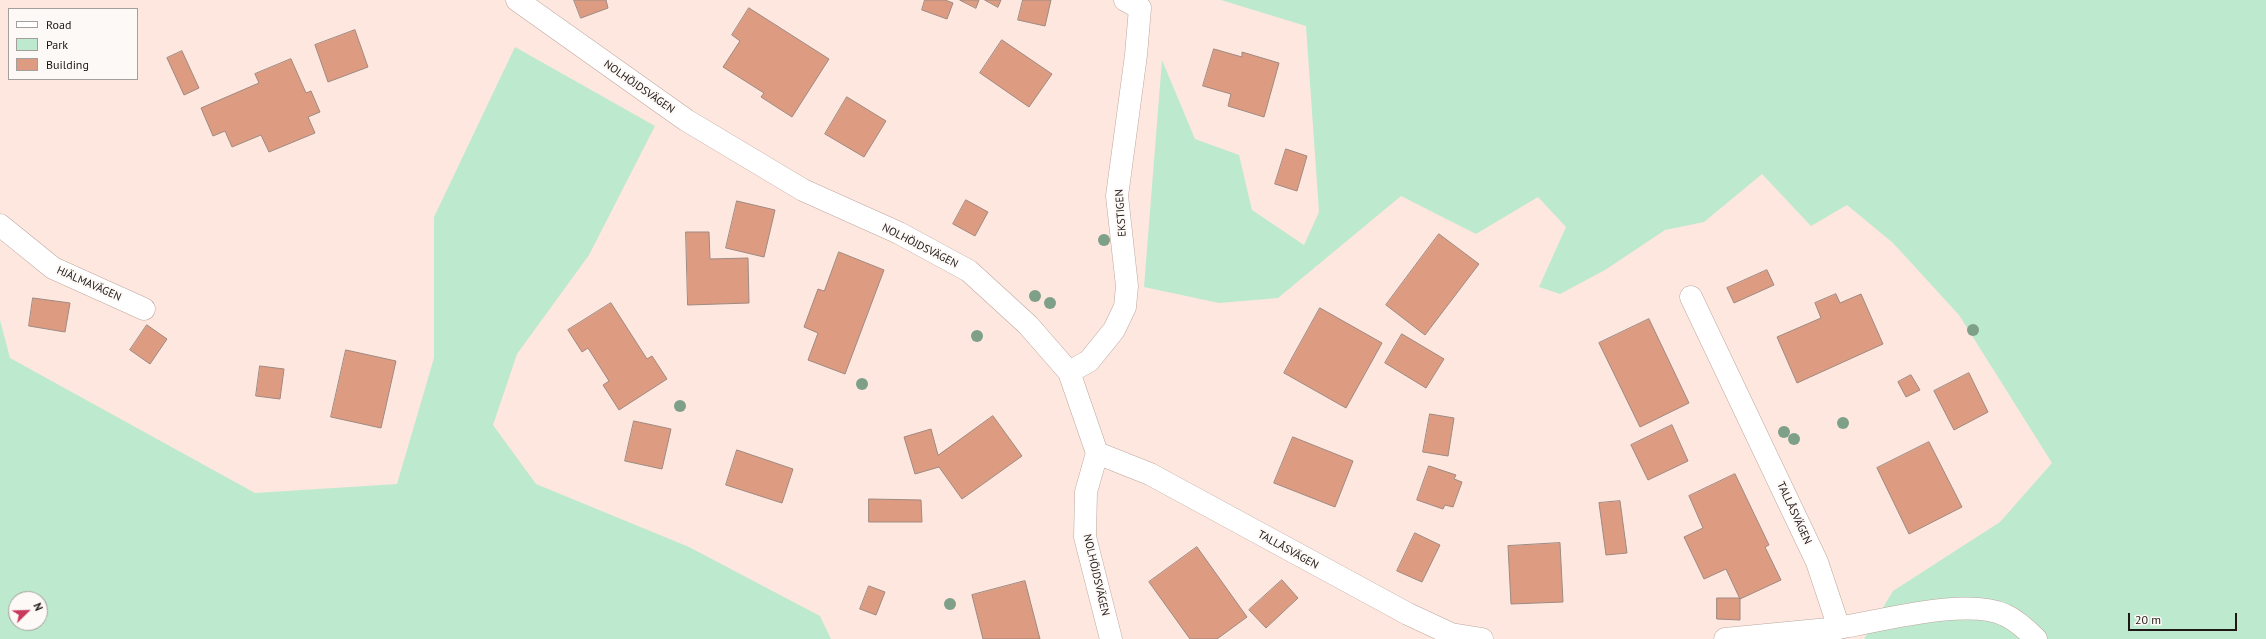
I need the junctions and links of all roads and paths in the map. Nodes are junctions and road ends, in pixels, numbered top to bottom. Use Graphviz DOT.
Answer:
graph roads {
  1 [pos="517,0"];
  2 [pos="1137,3"];
  3 [pos="0,225"];
  4 [pos="1691,297"];
  5 [pos="144,309"];
  6 [pos="1069,372"];
  7 [pos="1097,453"];
  8 [pos="1839,628"];
  9 [pos="1111,639"];
  10 [pos="1482,639"];
  11 [pos="1725,639"];
  12 [pos="2036,639"];
  1 -- 6 [label="street, NOLHÖJDSVÄGEN"];
  2 -- 6 [label="street, EKSTIGEN"];
  3 -- 5 [label="street, HJÄLMAVÄGEN"];
  4 -- 8 [label="street, TALLÅSVÄGEN"];
  6 -- 7 [label="street, NOLHÖJDSVÄGEN"];
  7 -- 9 [label="street, NOLHÖJDSVÄGEN"];
  7 -- 10 [label="street, TALLÅSVÄGEN"];
  8 -- 11 [label="street"];
  8 -- 12 [label="street"];
}
